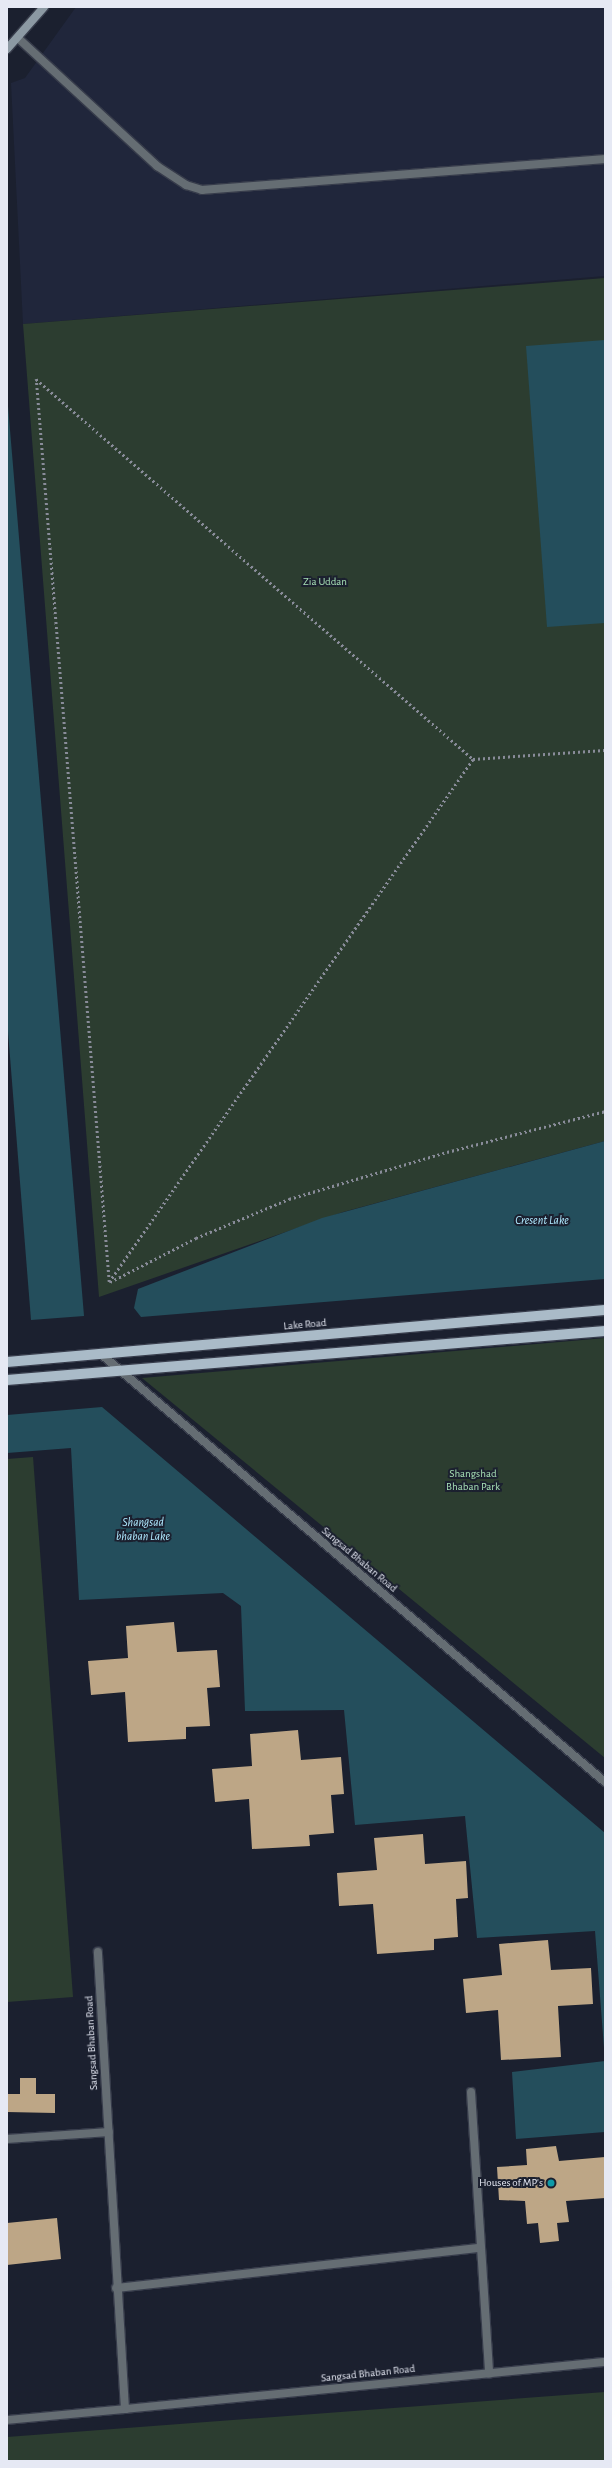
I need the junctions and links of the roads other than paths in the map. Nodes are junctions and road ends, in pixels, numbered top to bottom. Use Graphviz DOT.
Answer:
graph roads {
  1 [pos="44,7"];
  2 [pos="18,39"];
  3 [pos="7,49"];
  4 [pos="605,159"];
  5 [pos="605,1310"];
  6 [pos="605,1331"];
  7 [pos="101,1354"];
  8 [pos="7,1362"];
  9 [pos="119,1371"];
  10 [pos="7,1380"];
  11 [pos="605,1782"];
  12 [pos="98,1952"];
  13 [pos="471,2092"];
  14 [pos="108,2132"];
  15 [pos="7,2139"];
  16 [pos="481,2248"];
  17 [pos="116,2288"];
  18 [pos="605,2362"];
  19 [pos="489,2373"];
  20 [pos="125,2409"];
  21 [pos="7,2420"];
  1 -- 2 [label="street"];
  2 -- 3 [label="street"];
  2 -- 4 [label="lane"];
  5 -- 7 [label="main road, Lake Road"];
  6 -- 9 [label="main road"];
  7 -- 8 [label="main road, Lake Road"];
  7 -- 9 [label="lane, Sangsad Bhaban Road"];
  9 -- 10 [label="main road"];
  9 -- 11 [label="lane, Sangsad Bhaban Road"];
  12 -- 14 [label="lane, Sangsad Bhaban Road"];
  13 -- 16 [label="lane"];
  14 -- 15 [label="lane"];
  14 -- 17 [label="lane, Sangsad Bhaban Road"];
  16 -- 17 [label="lane"];
  16 -- 19 [label="lane"];
  17 -- 20 [label="lane, Sangsad Bhaban Road"];
  18 -- 19 [label="lane, Sangsad Bhaban Road"];
  19 -- 20 [label="lane, Sangsad Bhaban Road"];
  20 -- 21 [label="lane, Sangsad Bhaban Road"];
}
